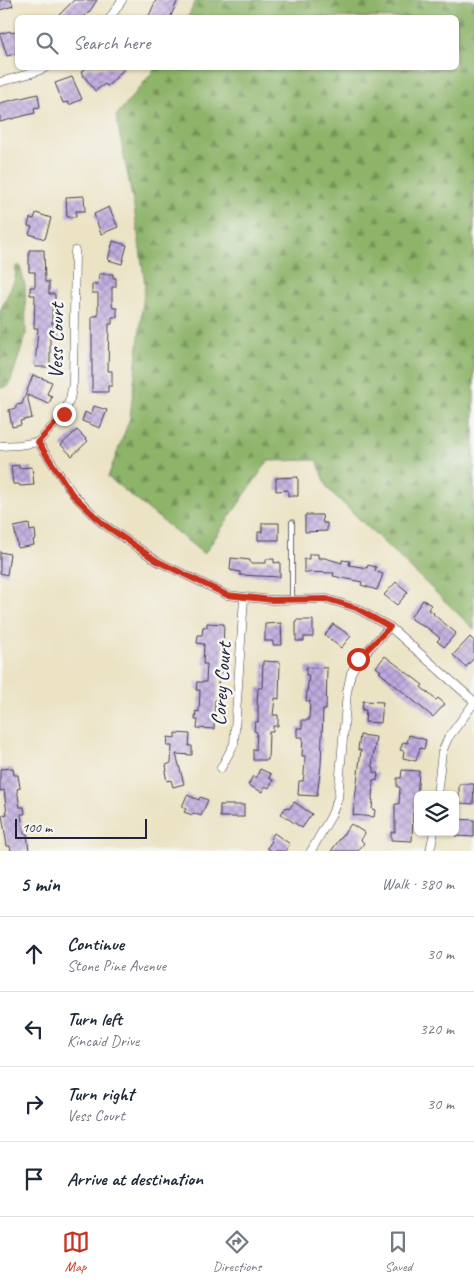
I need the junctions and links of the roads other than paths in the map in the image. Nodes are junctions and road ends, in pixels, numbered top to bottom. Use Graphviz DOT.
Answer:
graph roads {
  1 [pos="122,0"];
  2 [pos="112,15"];
  3 [pos="40,70"];
  4 [pos="0,82"];
  5 [pos="75,251"];
  6 [pos="38,442"];
  7 [pos="0,446"];
  8 [pos="292,522"];
  9 [pos="244,598"];
  10 [pos="292,600"];
  11 [pos="390,627"];
  12 [pos="474,702"];
  13 [pos="221,768"];
  14 [pos="437,791"];
  15 [pos="433,836"];
  16 [pos="311,851"];
  17 [pos="430,851"];
  1 -- 2 [label="street"];
  3 -- 4 [label="street"];
  5 -- 6 [label="street, Vess Court"];
  6 -- 7 [label="street"];
  6 -- 9 [label="street"];
  8 -- 10 [label="lane"];
  9 -- 10 [label="street"];
  9 -- 13 [label="street, Corey Court"];
  10 -- 11 [label="street"];
  11 -- 12 [label="street"];
  11 -- 16 [label="street"];
  12 -- 14 [label="street"];
  15 -- 17 [label="street"];
}
